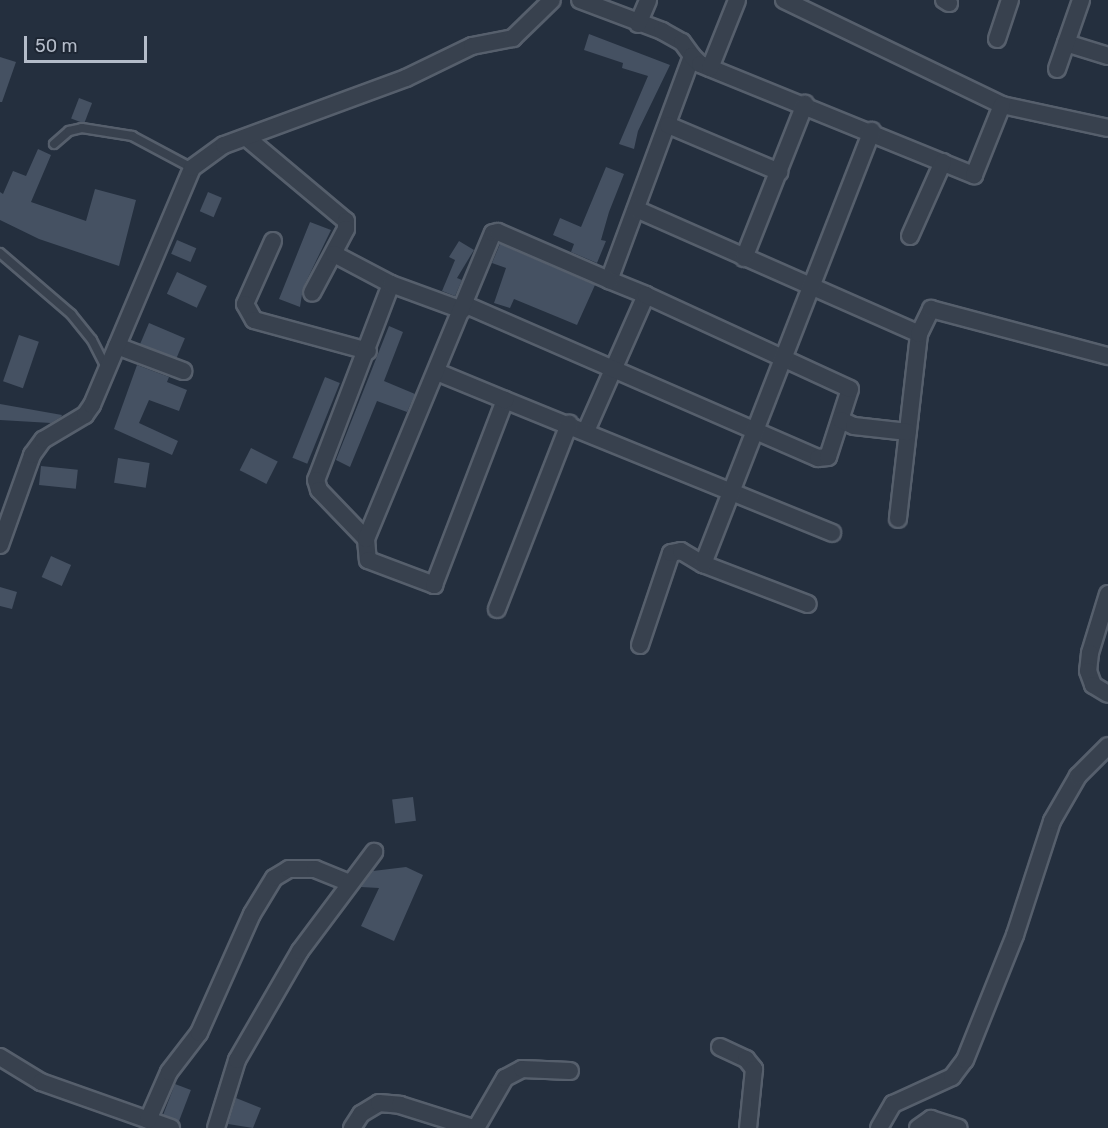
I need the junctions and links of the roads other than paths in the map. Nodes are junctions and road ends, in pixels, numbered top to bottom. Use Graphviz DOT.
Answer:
graph roads {
  1 [pos="552,0"];
  2 [pos="580,0"];
  3 [pos="648,0"];
  4 [pos="737,0"];
  5 [pos="784,0"];
  6 [pos="1010,0"];
  7 [pos="1080,0"];
  8 [pos="811,6"];
  9 [pos="638,24"];
  10 [pos="997,39"];
  11 [pos="1066,43"];
  12 [pos="692,56"];
  13 [pos="1108,56"];
  14 [pos="710,68"];
  15 [pos="1058,69"];
  16 [pos="805,104"];
  17 [pos="1002,105"];
  18 [pos="668,125"];
  19 [pos="1108,128"];
  20 [pos="872,131"];
  21 [pos="247,138"];
  22 [pos="54,144"];
  23 [pos="943,162"];
  24 [pos="192,168"];
  25 [pos="779,172"];
  26 [pos="636,209"];
  27 [pos="910,236"];
  28 [pos="273,241"];
  29 [pos="0,253"];
  30 [pos="334,254"];
  31 [pos="744,258"];
  32 [pos="609,280"];
  33 [pos="391,284"];
  34 [pos="808,288"];
  35 [pos="312,292"];
  36 [pos="646,295"];
  37 [pos="464,307"];
  38 [pos="919,334"];
  39 [pos="117,346"];
  40 [pos="368,351"];
  41 [pos="1108,356"];
  42 [pos="781,358"];
  43 [pos="613,366"];
  44 [pos="106,370"];
  45 [pos="183,371"];
  46 [pos="437,372"];
  47 [pos="506,400"];
  48 [pos="841,420"];
  49 [pos="569,423"];
  50 [pos="754,429"];
  51 [pos="586,431"];
  52 [pos="908,432"];
  53 [pos="729,490"];
  54 [pos="898,519"];
  55 [pos="832,533"];
  56 [pos="366,539"];
  57 [pos="0,545"];
  58 [pos="703,564"];
  59 [pos="1108,594"];
  60 [pos="808,604"];
  61 [pos="497,609"];
  62 [pos="640,645"];
  63 [pos="1108,694"];
  64 [pos="1108,746"];
  65 [pos="374,852"];
  66 [pos="349,883"];
  67 [pos="720,1047"];
  68 [pos="0,1057"];
  69 [pos="570,1071"];
  70 [pos="148,1120"];
  71 [pos="171,1128"];
  72 [pos="216,1128"];
  73 [pos="352,1128"];
  74 [pos="475,1128"];
  75 [pos="748,1128"];
  76 [pos="879,1128"];
  77 [pos="918,1128"];
  78 [pos="959,1128"];
  1 -- 21 [label="street"];
  2 -- 9 [label="street"];
  3 -- 9 [label="street"];
  4 -- 14 [label="street"];
  5 -- 8 [label="street"];
  6 -- 10 [label="street"];
  7 -- 11 [label="street"];
  8 -- 17 [label="street"];
  9 -- 12 [label="street"];
  11 -- 13 [label="street"];
  11 -- 15 [label="street"];
  12 -- 14 [label="street"];
  12 -- 18 [label="street"];
  14 -- 16 [label="street"];
  16 -- 20 [label="street"];
  16 -- 25 [label="street"];
  17 -- 19 [label="street"];
  17 -- 23 [label="street"];
  18 -- 25 [label="street"];
  18 -- 26 [label="street"];
  20 -- 23 [label="street"];
  20 -- 34 [label="street"];
  21 -- 24 [label="street"];
  21 -- 30 [label="street"];
  22 -- 24 [label="lane"];
  23 -- 27 [label="street"];
  24 -- 39 [label="street"];
  25 -- 31 [label="street"];
  26 -- 31 [label="street"];
  26 -- 32 [label="street"];
  28 -- 40 [label="street"];
  29 -- 44 [label="lane"];
  30 -- 33 [label="street"];
  30 -- 35 [label="street"];
  31 -- 34 [label="street"];
  32 -- 36 [label="street"];
  32 -- 37 [label="street"];
  33 -- 37 [label="street"];
  33 -- 40 [label="street"];
  34 -- 38 [label="street"];
  34 -- 42 [label="street"];
  36 -- 42 [label="street"];
  36 -- 43 [label="street"];
  37 -- 43 [label="street"];
  37 -- 46 [label="street"];
  38 -- 41 [label="street"];
  38 -- 52 [label="street"];
  39 -- 44 [label="street"];
  39 -- 45 [label="street"];
  40 -- 56 [label="street"];
  42 -- 48 [label="street"];
  42 -- 50 [label="street"];
  43 -- 50 [label="street"];
  43 -- 51 [label="street"];
  44 -- 57 [label="street"];
  46 -- 47 [label="street"];
  46 -- 56 [label="street"];
  47 -- 49 [label="street"];
  47 -- 56 [label="street"];
  48 -- 50 [label="street"];
  48 -- 52 [label="street"];
  49 -- 51 [label="street"];
  49 -- 61 [label="street"];
  50 -- 53 [label="street"];
  51 -- 53 [label="street"];
  52 -- 54 [label="street"];
  53 -- 55 [label="street"];
  53 -- 58 [label="street"];
  58 -- 60 [label="street"];
  58 -- 62 [label="street"];
  59 -- 63 [label="street"];
  64 -- 76 [label="street"];
  65 -- 66 [label="street"];
  66 -- 70 [label="street"];
  66 -- 72 [label="street"];
  67 -- 75 [label="street"];
  68 -- 70 [label="street"];
  69 -- 74 [label="street"];
  70 -- 71 [label="street"];
  73 -- 74 [label="street"];
  77 -- 78 [label="street"];
}
